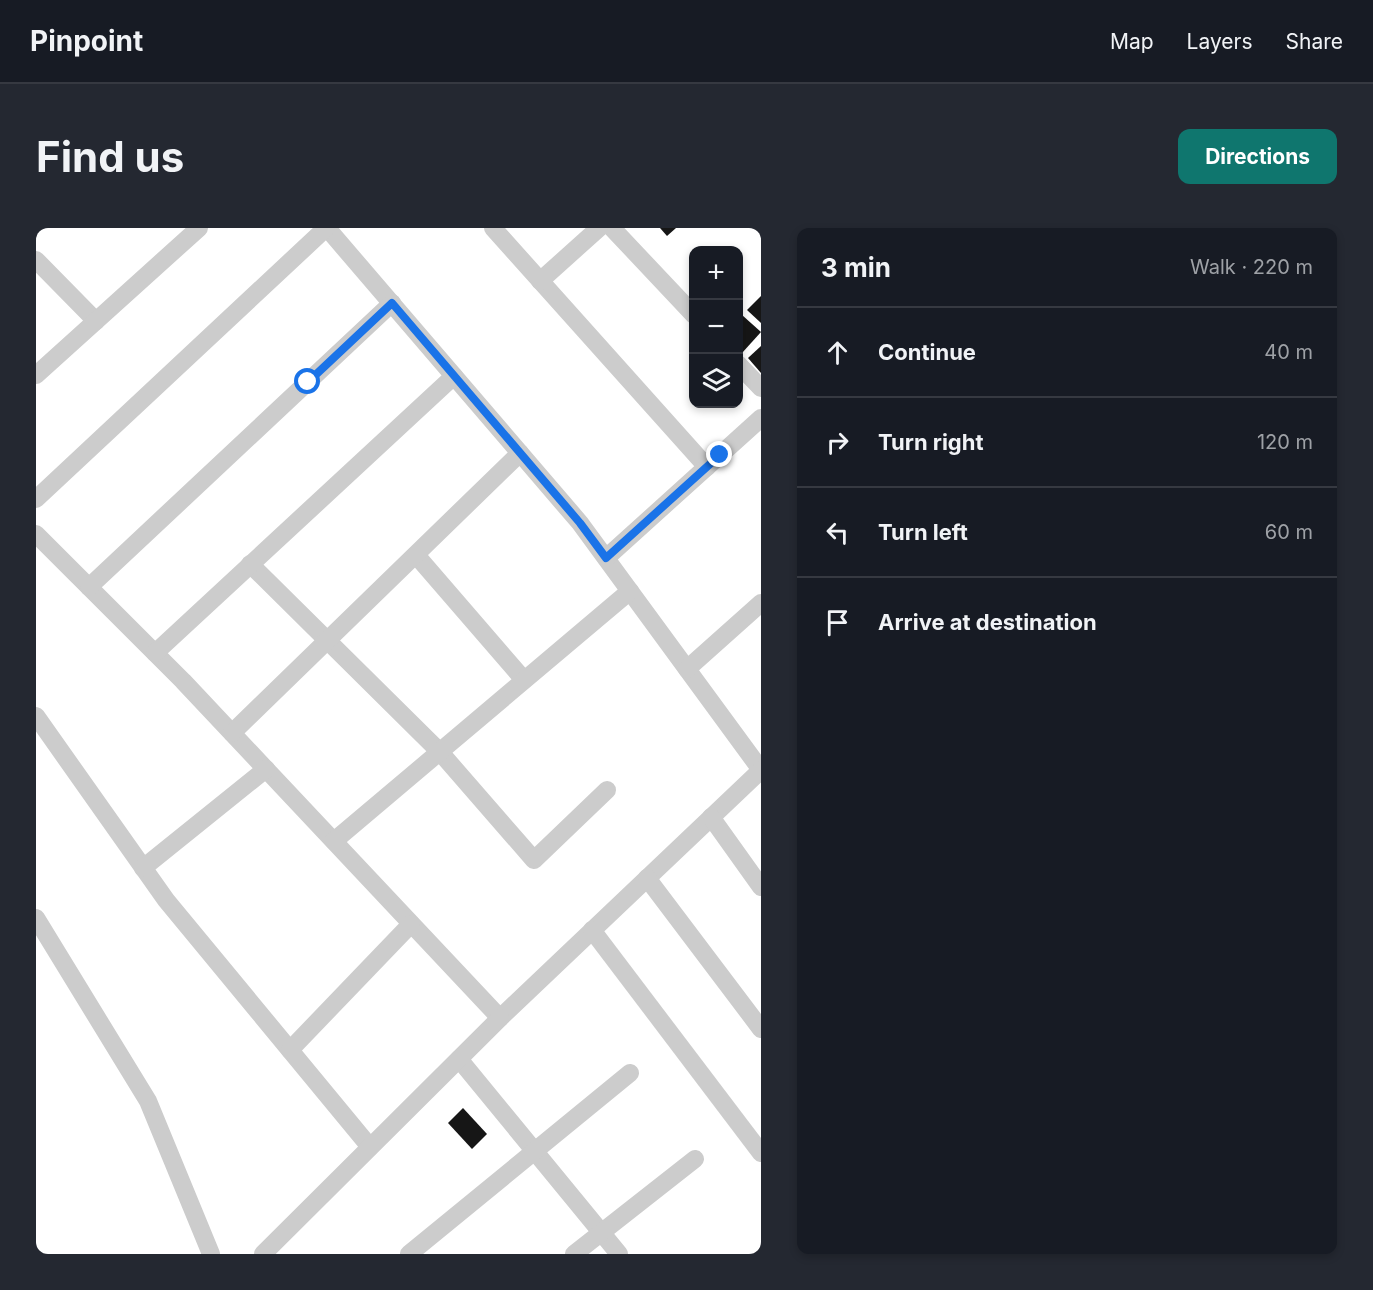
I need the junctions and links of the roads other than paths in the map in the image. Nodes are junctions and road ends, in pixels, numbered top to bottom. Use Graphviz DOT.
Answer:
graph roads {
  1 [pos="199,228"];
  2 [pos="327,228"];
  3 [pos="493,228"];
  4 [pos="599,228"];
  5 [pos="612,228"];
  6 [pos="36,260"];
  7 [pos="540,281"];
  8 [pos="392,303"];
  9 [pos="689,311"];
  10 [pos="96,321"];
  11 [pos="743,369"];
  12 [pos="36,375"];
  13 [pos="454,376"];
  14 [pos="761,388"];
  15 [pos="761,418"];
  16 [pos="520,453"];
  17 [pos="707,467"];
  18 [pos="36,499"];
  19 [pos="36,534"];
  20 [pos="416,555"];
  21 [pos="606,558"];
  22 [pos="250,564"];
  23 [pos="88,587"];
  24 [pos="630,591"];
  25 [pos="761,603"];
  26 [pos="327,640"];
  27 [pos="155,653"];
  28 [pos="687,669"];
  29 [pos="524,680"];
  30 [pos="36,716"];
  31 [pos="232,733"];
  32 [pos="440,752"];
  33 [pos="266,769"];
  34 [pos="761,770"];
  35 [pos="607,790"];
  36 [pos="711,817"];
  37 [pos="333,841"];
  38 [pos="143,868"];
  39 [pos="647,878"];
  40 [pos="761,887"];
  41 [pos="36,918"];
  42 [pos="411,924"];
  43 [pos="592,930"];
  44 [pos="500,1018"];
  45 [pos="761,1029"];
  46 [pos="290,1050"];
  47 [pos="459,1059"];
  48 [pos="630,1073"];
  49 [pos="370,1148"];
  50 [pos="535,1152"];
  51 [pos="761,1153"];
  52 [pos="695,1159"];
  53 [pos="600,1232"];
  54 [pos="211,1254"];
  55 [pos="263,1254"];
  56 [pos="409,1254"];
  57 [pos="574,1254"];
  58 [pos="618,1254"];
  1 -- 10 [label="street"];
  2 -- 8 [label="street"];
  2 -- 18 [label="street"];
  3 -- 7 [label="street"];
  4 -- 7 [label="street"];
  5 -- 9 [label="street"];
  6 -- 10 [label="street"];
  7 -- 17 [label="street"];
  8 -- 13 [label="street"];
  8 -- 23 [label="street"];
  10 -- 12 [label="street"];
  11 -- 14 [label="street"];
  13 -- 16 [label="street"];
  13 -- 22 [label="street"];
  15 -- 17 [label="street"];
  16 -- 20 [label="street"];
  16 -- 21 [label="street"];
  17 -- 21 [label="street"];
  19 -- 23 [label="street"];
  20 -- 26 [label="street"];
  20 -- 29 [label="street"];
  21 -- 24 [label="street"];
  22 -- 26 [label="street"];
  22 -- 27 [label="street"];
  23 -- 27 [label="street"];
  24 -- 28 [label="street"];
  24 -- 29 [label="street"];
  25 -- 28 [label="street"];
  26 -- 31 [label="street"];
  26 -- 32 [label="street"];
  27 -- 31 [label="street"];
  28 -- 34 [label="street"];
  29 -- 32 [label="street"];
  30 -- 38 [label="street"];
  31 -- 33 [label="street"];
  32 -- 35 [label="street"];
  32 -- 37 [label="street"];
  33 -- 37 [label="street"];
  33 -- 38 [label="street"];
  34 -- 36 [label="street"];
  36 -- 39 [label="street"];
  36 -- 40 [label="street"];
  37 -- 42 [label="street"];
  38 -- 46 [label="street"];
  39 -- 43 [label="street"];
  39 -- 45 [label="street"];
  41 -- 54 [label="street"];
  42 -- 44 [label="street"];
  42 -- 46 [label="street"];
  43 -- 44 [label="street"];
  43 -- 51 [label="street"];
  44 -- 47 [label="street"];
  46 -- 49 [label="street"];
  47 -- 49 [label="street"];
  47 -- 50 [label="street"];
  48 -- 50 [label="street"];
  49 -- 55 [label="street"];
  50 -- 53 [label="street"];
  50 -- 56 [label="street"];
  52 -- 53 [label="street"];
  53 -- 57 [label="street"];
  53 -- 58 [label="street"];
}
